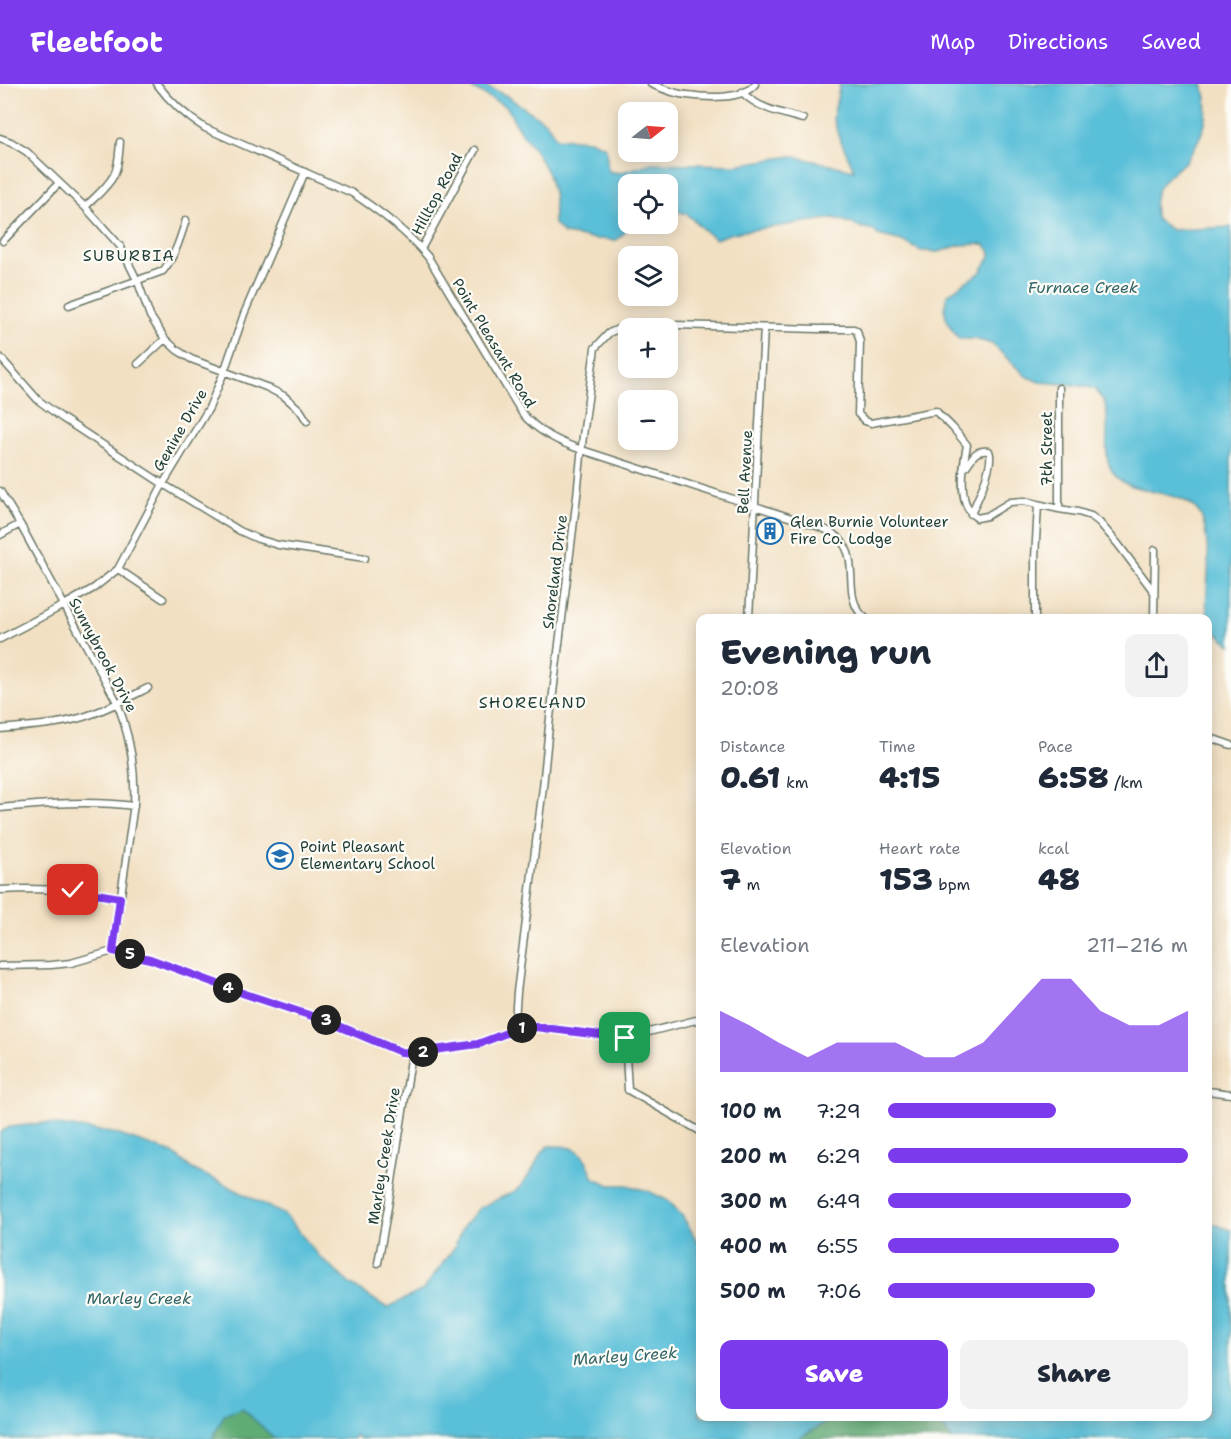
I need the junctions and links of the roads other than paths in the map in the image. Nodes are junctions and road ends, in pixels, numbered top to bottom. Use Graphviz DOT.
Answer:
graph roads {
  1 [pos="157,84"];
  2 [pos="651,84"];
  3 [pos="755,84"];
  4 [pos="742,93"];
  5 [pos="804,119"];
  6 [pos="0,138"];
  7 [pos="120,142"];
  8 [pos="475,150"];
  9 [pos="305,172"];
  10 [pos="59,183"];
  11 [pos="85,207"];
  12 [pos="186,220"];
  13 [pos="3,241"];
  14 [pos="421,249"];
  15 [pos="138,282"];
  16 [pos="69,305"];
  17 [pos="764,328"];
  18 [pos="165,339"];
  19 [pos="0,357"];
  20 [pos="138,364"];
  21 [pos="224,372"];
  22 [pos="1059,388"];
  23 [pos="307,421"];
  24 [pos="582,450"];
  25 [pos="963,470"];
  26 [pos="163,484"];
  27 [pos="0,491"];
  28 [pos="1038,505"];
  29 [pos="755,506"];
  30 [pos="1059,509"];
  31 [pos="971,515"];
  32 [pos="20,524"];
  33 [pos="0,535"];
  34 [pos="1155,550"];
  35 [pos="365,558"];
  36 [pos="118,569"];
  37 [pos="1154,592"];
  38 [pos="163,599"];
  39 [pos="64,605"];
  40 [pos="749,614"];
  41 [pos="861,614"];
  42 [pos="1035,614"];
  43 [pos="1154,614"];
  44 [pos="0,639"];
  45 [pos="148,688"];
  46 [pos="117,702"];
  47 [pos="0,729"];
  48 [pos="1212,738"];
  49 [pos="1231,745"];
  50 [pos="134,806"];
  51 [pos="0,808"];
  52 [pos="0,890"];
  53 [pos="120,898"];
  54 [pos="113,951"];
  55 [pos="0,966"];
  56 [pos="696,1020"];
  57 [pos="517,1029"];
  58 [pos="625,1038"];
  59 [pos="412,1053"];
  60 [pos="1212,1092"];
  61 [pos="1231,1094"];
  62 [pos="696,1129"];
  63 [pos="378,1263"];
  1 -- 9 [label="street, Point Pleasant Road"];
  2 -- 4 [label="street"];
  3 -- 4 [label="street"];
  4 -- 5 [label="street"];
  6 -- 10 [label="street"];
  7 -- 11 [label="street"];
  8 -- 14 [label="street, Hilltop Road"];
  9 -- 14 [label="street, Point Pleasant Road"];
  9 -- 21 [label="street, Genine Drive"];
  10 -- 11 [label="street"];
  10 -- 13 [label="street"];
  11 -- 15 [label="street"];
  12 -- 15 [label="street"];
  14 -- 24 [label="street, Point Pleasant Road"];
  15 -- 16 [label="street"];
  15 -- 18 [label="street"];
  17 -- 24 [label="street, Shoreland Drive"];
  17 -- 25 [label="street, Shoreland Drive"];
  17 -- 29 [label="street, Bell Avenue"];
  18 -- 20 [label="street"];
  18 -- 21 [label="street"];
  19 -- 26 [label="street"];
  21 -- 23 [label="street"];
  21 -- 26 [label="street, Genine Drive"];
  22 -- 30 [label="street, 7th Street"];
  24 -- 29 [label="street, Point Pleasant Road"];
  24 -- 57 [label="street, Shoreland Drive"];
  25 -- 31 [label="street"];
  25 -- 31 [label="street"];
  26 -- 35 [label="street"];
  26 -- 36 [label="street, Genine Drive"];
  27 -- 32 [label="street, Sunnybrook Drive"];
  28 -- 30 [label="street"];
  28 -- 31 [label="street"];
  28 -- 42 [label="street, 7th Street"];
  29 -- 40 [label="street, Bell Avenue"];
  29 -- 41 [label="street, Point Pleasant Road"];
  30 -- 37 [label="street"];
  32 -- 33 [label="street"];
  32 -- 39 [label="street, Sunnybrook Drive"];
  34 -- 37 [label="street"];
  36 -- 38 [label="street"];
  36 -- 39 [label="street, Genine Drive"];
  37 -- 43 [label="street"];
  39 -- 44 [label="street, Genine Drive"];
  39 -- 46 [label="street, Sunnybrook Drive"];
  45 -- 46 [label="street"];
  46 -- 47 [label="street"];
  46 -- 50 [label="street, Sunnybrook Drive"];
  48 -- 49 [label="street"];
  50 -- 51 [label="street"];
  50 -- 53 [label="street, Sunnybrook Drive"];
  52 -- 53 [label="street"];
  53 -- 54 [label="street, Sunnybrook Drive"];
  54 -- 55 [label="street"];
  54 -- 59 [label="street"];
  56 -- 58 [label="street"];
  57 -- 58 [label="street"];
  57 -- 59 [label="street"];
  58 -- 62 [label="street"];
  59 -- 63 [label="street, Marley Creek Drive"];
  60 -- 61 [label="street"];
}
